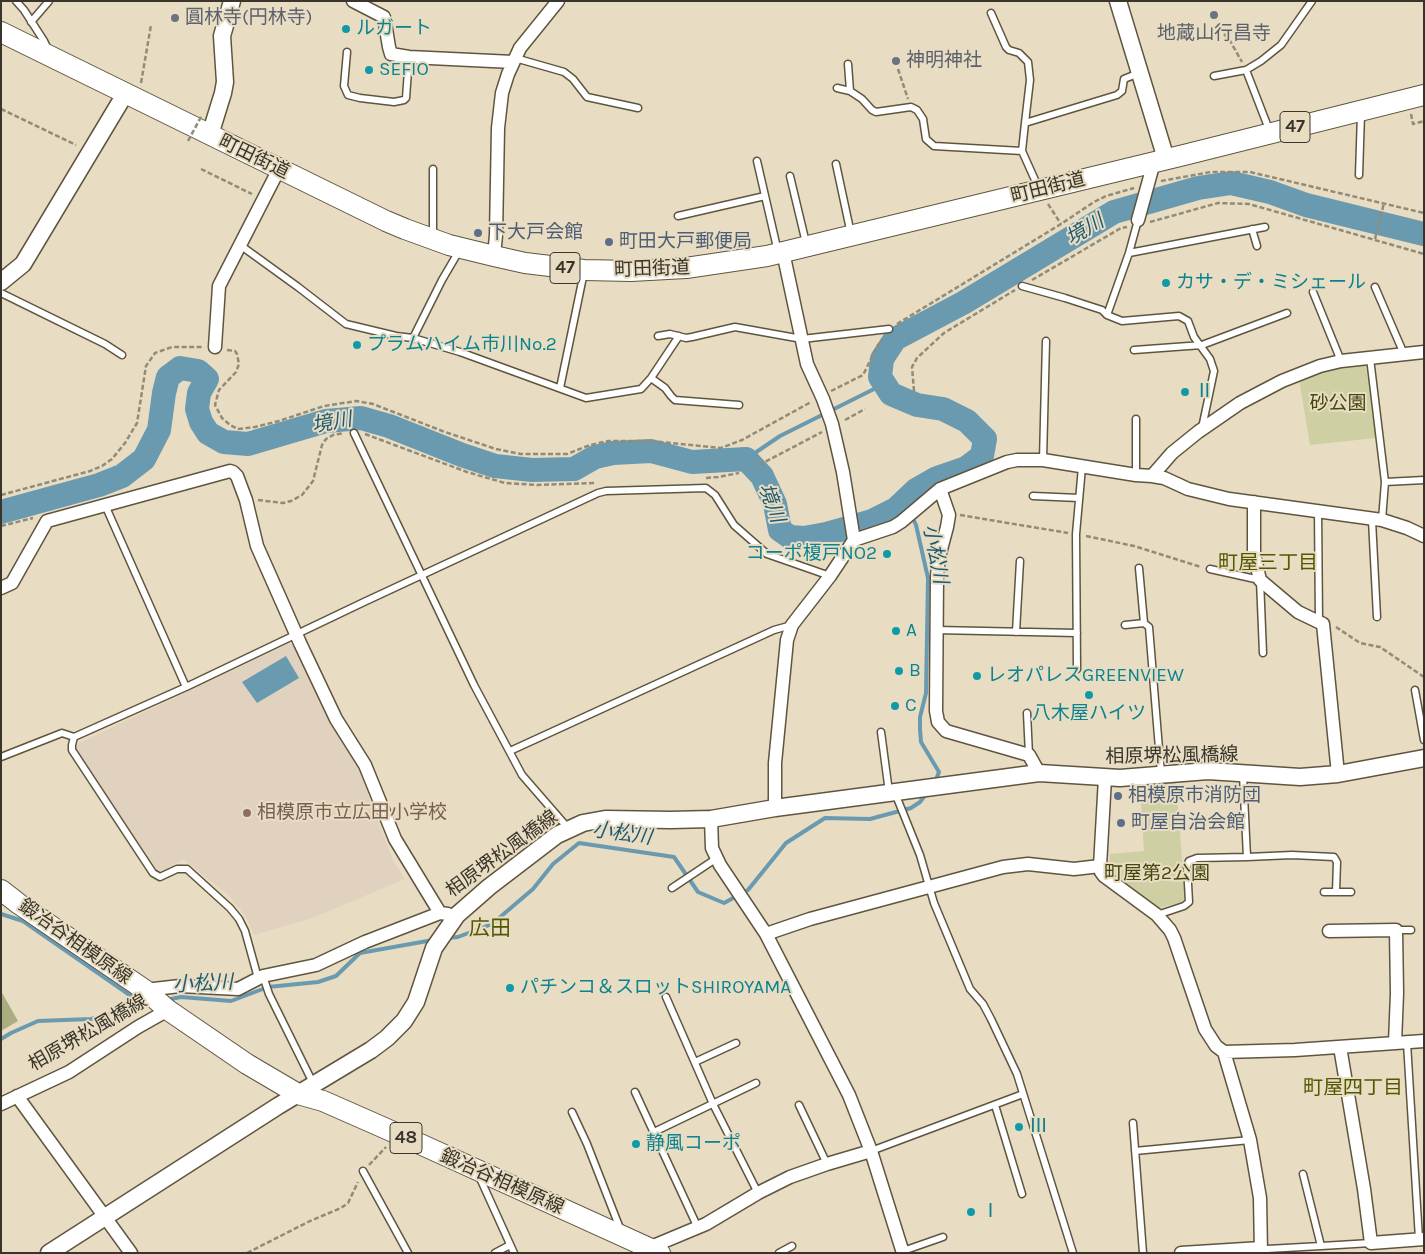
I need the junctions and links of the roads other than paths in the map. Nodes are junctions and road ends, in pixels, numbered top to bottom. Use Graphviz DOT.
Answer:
graph roads {
  1 [pos="16,1"];
  2 [pos="48,1"];
  3 [pos="232,1"];
  4 [pos="354,1"];
  5 [pos="558,1"];
  6 [pos="1118,1"];
  7 [pos="1312,1"];
  8 [pos="991,13"];
  9 [pos="31,22"];
  10 [pos="1,32"];
  11 [pos="347,52"];
  12 [pos="43,53"];
  13 [pos="409,57"];
  14 [pos="514,60"];
  15 [pos="848,64"];
  16 [pos="1246,70"];
  17 [pos="1139,73"];
  18 [pos="1214,76"];
  19 [pos="838,88"];
  20 [pos="850,91"];
  21 [pos="132,93"];
  22 [pos="1424,95"];
  23 [pos="638,108"];
  24 [pos="1361,110"];
  25 [pos="1026,123"];
  26 [pos="1270,133"];
  27 [pos="210,135"];
  28 [pos="1022,151"];
  29 [pos="1160,160"];
  30 [pos="757,161"];
  31 [pos="836,164"];
  32 [pos="279,169"];
  33 [pos="433,169"];
  34 [pos="1359,175"];
  35 [pos="790,176"];
  36 [pos="1042,194"];
  37 [pos="765,196"];
  38 [pos="678,216"];
  39 [pos="1137,223"];
  40 [pos="1264,227"];
  41 [pos="1252,229"];
  42 [pos="851,235"];
  43 [pos="433,239"];
  44 [pos="240,245"];
  45 [pos="807,246"];
  46 [pos="1257,246"];
  47 [pos="461,248"];
  48 [pos="781,252"];
  49 [pos="1129,252"];
  50 [pos="494,256"];
  51 [pos="584,270"];
  52 [pos="1,282"];
  53 [pos="1022,286"];
  54 [pos="1374,287"];
  55 [pos="1313,292"];
  56 [pos="1,293"];
  57 [pos="1287,313"];
  58 [pos="1107,315"];
  59 [pos="889,329"];
  60 [pos="658,336"];
  61 [pos="678,336"];
  62 [pos="414,338"];
  63 [pos="802,339"];
  64 [pos="1046,341"];
  65 [pos="1202,345"];
  66 [pos="215,347"];
  67 [pos="1134,350"];
  68 [pos="1424,352"];
  69 [pos="1404,354"];
  70 [pos="122,355"];
  71 [pos="1370,358"];
  72 [pos="1341,361"];
  73 [pos="651,378"];
  74 [pos="560,388"];
  75 [pos="739,405"];
  76 [pos="1136,419"];
  77 [pos="1202,430"];
  78 [pos="354,433"];
  79 [pos="1043,460"];
  80 [pos="1082,468"];
  81 [pos="1136,475"];
  82 [pos="1152,476"];
  83 [pos="1424,480"];
  84 [pos="1385,482"];
  85 [pos="940,489"];
  86 [pos="1032,496"];
  87 [pos="1079,498"];
  88 [pos="1254,502"];
  89 [pos="105,505"];
  90 [pos="1318,510"];
  91 [pos="1377,520"];
  92 [pos="853,531"];
  93 [pos="1424,536"];
  94 [pos="1020,561"];
  95 [pos="1139,568"];
  96 [pos="1210,569"];
  97 [pos="423,575"];
  98 [pos="830,576"];
  99 [pos="1260,580"];
  100 [pos="1,588"];
  101 [pos="1378,617"];
  102 [pos="1144,623"];
  103 [pos="1321,624"];
  104 [pos="792,625"];
  105 [pos="1125,625"];
  106 [pos="936,630"];
  107 [pos="1016,632"];
  108 [pos="1077,633"];
  109 [pos="296,634"];
  110 [pos="1263,653"];
  111 [pos="1077,669"];
  112 [pos="186,687"];
  113 [pos="1415,690"];
  114 [pos="1027,712"];
  115 [pos="882,732"];
  116 [pos="74,737"];
  117 [pos="1424,740"];
  118 [pos="510,751"];
  119 [pos="1029,755"];
  120 [pos="1,757"];
  121 [pos="1424,758"];
  122 [pos="1039,773"];
  123 [pos="1243,774"];
  124 [pos="1338,774"];
  125 [pos="1162,775"];
  126 [pos="1105,778"];
  127 [pos="894,796"];
  128 [pos="775,808"];
  129 [pos="711,819"];
  130 [pos="569,829"];
  131 [pos="1247,857"];
  132 [pos="717,858"];
  133 [pos="1100,866"];
  134 [pos="930,887"];
  135 [pos="672,888"];
  136 [pos="1,890"];
  137 [pos="1324,892"];
  138 [pos="1336,892"];
  139 [pos="1351,892"];
  140 [pos="1157,915"];
  141 [pos="450,916"];
  142 [pos="1396,930"];
  143 [pos="1411,930"];
  144 [pos="1329,931"];
  145 [pos="766,934"];
  146 [pos="261,978"];
  147 [pos="666,997"];
  148 [pos="156,1000"];
  149 [pos="1424,1042"];
  150 [pos="736,1043"];
  151 [pos="1401,1043"];
  152 [pos="1340,1047"];
  153 [pos="1224,1052"];
  154 [pos="695,1062"];
  155 [pos="756,1083"];
  156 [pos="306,1089"];
  157 [pos="635,1092"];
  158 [pos="1024,1094"];
  159 [pos="17,1096"];
  160 [pos="1,1104"];
  161 [pos="713,1104"];
  162 [pos="799,1105"];
  163 [pos="994,1105"];
  164 [pos="572,1112"];
  165 [pos="1133,1123"];
  166 [pos="654,1132"];
  167 [pos="1250,1140"];
  168 [pos="871,1151"];
  169 [pos="1135,1151"];
  170 [pos="827,1164"];
  171 [pos="364,1171"];
  172 [pos="477,1171"];
  173 [pos="1303,1174"];
  174 [pos="758,1193"];
  175 [pos="1022,1194"];
  176 [pos="105,1217"];
  177 [pos="698,1228"];
  178 [pos="622,1236"];
  179 [pos="943,1237"];
  180 [pos="1422,1239"];
  181 [pos="1371,1243"];
  182 [pos="510,1245"];
  183 [pos="792,1246"];
  184 [pos="1321,1246"];
  185 [pos="1261,1250"];
  186 [pos="649,1251"];
  187 [pos="903,1252"];
  188 [pos="49,1253"];
  189 [pos="131,1253"];
  190 [pos="408,1253"];
  191 [pos="495,1253"];
  192 [pos="514,1253"];
  193 [pos="779,1253"];
  194 [pos="1073,1253"];
  195 [pos="1143,1253"];
  196 [pos="1181,1253"];
  1 -- 9 [label="lane"];
  2 -- 9 [label="lane"];
  3 -- 27 [label="street"];
  4 -- 13 [label="street"];
  5 -- 14 [label="street"];
  6 -- 17 [label="street"];
  7 -- 16 [label="lane"];
  8 -- 25 [label="lane"];
  9 -- 12 [label="lane"];
  10 -- 12 [label="main road, 町田街道 / 47"];
  11 -- 13 [label="lane"];
  12 -- 21 [label="main road, 町田街道 / 47"];
  13 -- 14 [label="street"];
  14 -- 23 [label="lane"];
  14 -- 50 [label="street"];
  15 -- 20 [label="lane"];
  16 -- 18 [label="lane"];
  16 -- 26 [label="lane"];
  17 -- 25 [label="lane"];
  17 -- 29 [label="street"];
  19 -- 20 [label="lane"];
  20 -- 28 [label="lane"];
  21 -- 27 [label="main road, 町田街道 / 47"];
  21 -- 52 [label="street"];
  22 -- 24 [label="main road, 町田街道 / 47"];
  24 -- 26 [label="main road, 町田街道 / 47"];
  24 -- 34 [label="lane"];
  25 -- 28 [label="lane"];
  26 -- 29 [label="main road, 町田街道 / 47"];
  27 -- 32 [label="main road, 町田街道 / 47"];
  28 -- 36 [label="lane"];
  29 -- 36 [label="main road, 町田街道 / 47"];
  29 -- 39 [label="street"];
  30 -- 37 [label="lane"];
  31 -- 42 [label="lane"];
  32 -- 43 [label="main road, 町田街道 / 47"];
  32 -- 44 [label="street"];
  33 -- 43 [label="lane"];
  35 -- 45 [label="lane"];
  36 -- 42 [label="main road, 町田街道 / 47"];
  37 -- 38 [label="lane"];
  37 -- 48 [label="lane"];
  39 -- 49 [label="lane"];
  40 -- 41 [label="lane"];
  41 -- 46 [label="lane"];
  41 -- 49 [label="lane"];
  42 -- 45 [label="main road, 町田街道 / 47"];
  43 -- 47 [label="main road, 町田街道 / 47"];
  44 -- 62 [label="lane"];
  44 -- 66 [label="street"];
  45 -- 48 [label="main road, 町田街道 / 47"];
  47 -- 50 [label="main road, 町田街道 / 47"];
  47 -- 62 [label="lane"];
  48 -- 51 [label="main road, 町田街道 / 47"];
  48 -- 63 [label="street"];
  49 -- 58 [label="lane"];
  50 -- 51 [label="main road, 町田街道 / 47"];
  51 -- 74 [label="lane"];
  53 -- 58 [label="lane"];
  54 -- 69 [label="lane"];
  55 -- 72 [label="lane"];
  56 -- 70 [label="lane"];
  57 -- 65 [label="lane"];
  58 -- 65 [label="lane"];
  59 -- 63 [label="lane"];
  60 -- 61 [label="lane"];
  61 -- 63 [label="lane"];
  61 -- 73 [label="lane"];
  62 -- 74 [label="lane"];
  63 -- 92 [label="street"];
  64 -- 79 [label="lane"];
  65 -- 67 [label="lane"];
  65 -- 77 [label="lane"];
  68 -- 69 [label="street"];
  69 -- 71 [label="street"];
  71 -- 72 [label="street"];
  71 -- 84 [label="lane"];
  72 -- 77 [label="street"];
  73 -- 74 [label="lane"];
  73 -- 75 [label="lane"];
  76 -- 81 [label="lane"];
  77 -- 82 [label="street"];
  78 -- 97 [label="lane"];
  79 -- 80 [label="street"];
  79 -- 85 [label="street"];
  80 -- 81 [label="street"];
  80 -- 87 [label="lane"];
  81 -- 82 [label="street"];
  82 -- 88 [label="street"];
  83 -- 84 [label="lane"];
  84 -- 91 [label="lane"];
  85 -- 92 [label="street"];
  85 -- 106 [label="street"];
  86 -- 87 [label="lane"];
  87 -- 108 [label="lane"];
  88 -- 90 [label="street"];
  88 -- 99 [label="street"];
  89 -- 100 [label="street"];
  89 -- 109 [label="street"];
  89 -- 112 [label="lane"];
  90 -- 91 [label="street"];
  90 -- 103 [label="lane"];
  91 -- 93 [label="street"];
  91 -- 101 [label="lane"];
  92 -- 98 [label="street"];
  94 -- 107 [label="lane"];
  95 -- 102 [label="lane"];
  96 -- 99 [label="lane"];
  97 -- 98 [label="lane"];
  97 -- 109 [label="lane"];
  97 -- 118 [label="lane"];
  98 -- 104 [label="street"];
  99 -- 103 [label="street"];
  99 -- 110 [label="lane"];
  102 -- 105 [label="lane"];
  102 -- 125 [label="lane"];
  103 -- 124 [label="street"];
  104 -- 118 [label="lane"];
  104 -- 128 [label="street"];
  106 -- 107 [label="lane"];
  106 -- 119 [label="street"];
  107 -- 108 [label="lane"];
  108 -- 111 [label="lane"];
  109 -- 112 [label="lane"];
  109 -- 141 [label="street"];
  112 -- 116 [label="lane"];
  113 -- 117 [label="lane"];
  114 -- 119 [label="lane"];
  115 -- 127 [label="lane"];
  116 -- 120 [label="lane"];
  116 -- 146 [label="lane"];
  118 -- 130 [label="lane"];
  119 -- 122 [label="street"];
  121 -- 124 [label="street, 相原堺松風橋線"];
  122 -- 126 [label="street, 相原堺松風橋線"];
  122 -- 127 [label="street, 相原堺松風橋線"];
  123 -- 124 [label="street, 相原堺松風橋線"];
  123 -- 125 [label="street, 相原堺松風橋線"];
  123 -- 131 [label="lane"];
  125 -- 126 [label="street, 相原堺松風橋線"];
  126 -- 133 [label="street"];
  127 -- 128 [label="street, 相原堺松風橋線"];
  127 -- 134 [label="lane"];
  128 -- 129 [label="street, 相原堺松風橋線"];
  129 -- 130 [label="street, 相原堺松風橋線"];
  129 -- 132 [label="street"];
  130 -- 141 [label="street, 相原堺松風橋線"];
  131 -- 138 [label="lane"];
  131 -- 140 [label="lane"];
  132 -- 135 [label="lane"];
  132 -- 145 [label="street"];
  133 -- 134 [label="street"];
  133 -- 140 [label="street"];
  134 -- 145 [label="street"];
  134 -- 158 [label="lane"];
  136 -- 148 [label="main road, 鍛冶谷相模原線 / 48"];
  137 -- 138 [label="lane"];
  138 -- 139 [label="lane"];
  140 -- 153 [label="street"];
  141 -- 146 [label="street, 相原堺松風橋線"];
  141 -- 156 [label="street"];
  142 -- 143 [label="lane"];
  142 -- 144 [label="street"];
  142 -- 151 [label="street"];
  145 -- 168 [label="street"];
  146 -- 148 [label="street, 相原堺松風橋線"];
  146 -- 156 [label="lane"];
  147 -- 154 [label="lane"];
  148 -- 156 [label="main road, 鍛冶谷相模原線 / 48"];
  148 -- 159 [label="street, 相原堺松風橋線"];
  149 -- 151 [label="street"];
  150 -- 154 [label="lane"];
  151 -- 152 [label="street"];
  151 -- 180 [label="lane"];
  152 -- 153 [label="street"];
  152 -- 181 [label="street"];
  153 -- 167 [label="street"];
  154 -- 161 [label="lane"];
  155 -- 161 [label="lane"];
  156 -- 172 [label="main road, 鍛冶谷相模原線 / 48"];
  156 -- 176 [label="street"];
  157 -- 166 [label="lane"];
  158 -- 163 [label="lane"];
  158 -- 194 [label="lane"];
  159 -- 160 [label="street, 相原堺松風橋線"];
  159 -- 176 [label="street"];
  161 -- 166 [label="lane"];
  161 -- 174 [label="lane"];
  162 -- 170 [label="lane"];
  163 -- 168 [label="lane"];
  163 -- 175 [label="lane"];
  164 -- 178 [label="lane"];
  165 -- 169 [label="lane"];
  166 -- 177 [label="lane"];
  167 -- 169 [label="lane"];
  167 -- 185 [label="street"];
  168 -- 170 [label="street"];
  168 -- 187 [label="street"];
  169 -- 195 [label="lane"];
  170 -- 174 [label="street"];
  171 -- 190 [label="lane"];
  172 -- 178 [label="main road, 鍛冶谷相模原線 / 48"];
  172 -- 182 [label="lane"];
  173 -- 184 [label="lane"];
  174 -- 177 [label="street"];
  176 -- 188 [label="street"];
  176 -- 189 [label="street"];
  177 -- 186 [label="street"];
  178 -- 186 [label="main road, 鍛冶谷相模原線 / 48"];
  179 -- 187 [label="lane"];
  180 -- 181 [label="street"];
  181 -- 184 [label="lane"];
  182 -- 191 [label="lane"];
  182 -- 192 [label="lane"];
  183 -- 193 [label="lane"];
  184 -- 185 [label="lane"];
  185 -- 196 [label="street"];
}
